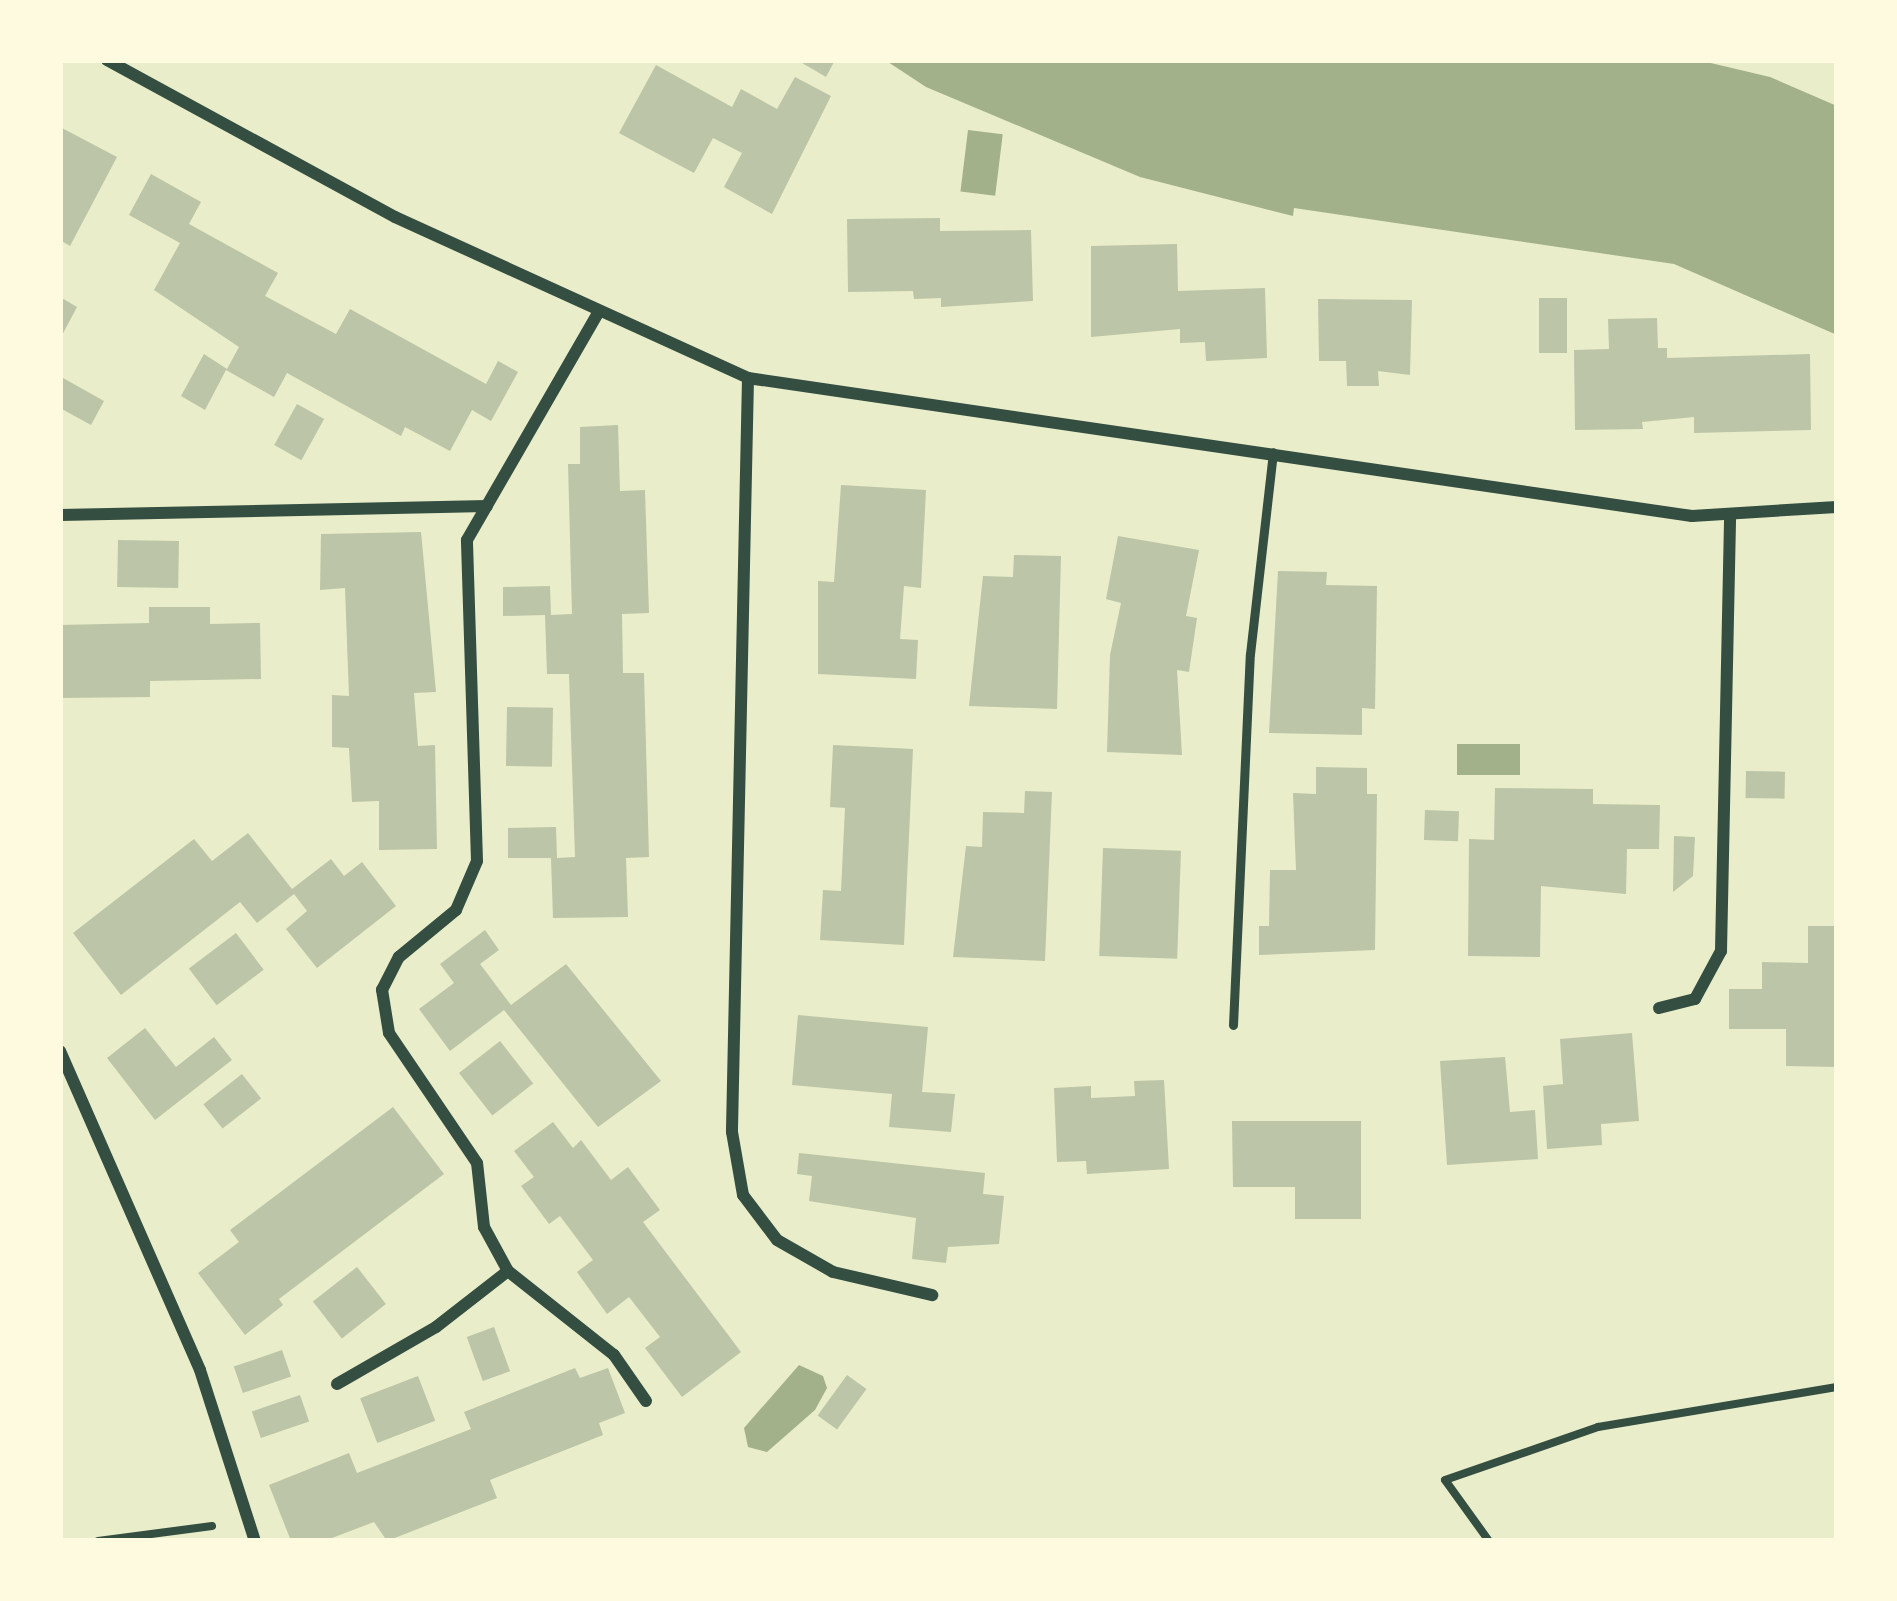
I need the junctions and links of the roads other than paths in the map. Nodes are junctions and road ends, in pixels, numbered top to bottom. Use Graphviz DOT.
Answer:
graph roads {
  1 [pos="107,60"];
  2 [pos="597,315"];
  3 [pos="748,378"];
  4 [pos="1274,452"];
  5 [pos="487,506"];
  6 [pos="1837,507"];
  7 [pos="1730,514"];
  8 [pos="60,515"];
  9 [pos="1659,1008"];
  10 [pos="1233,1025"];
  11 [pos="60,1051"];
  12 [pos="508,1271"];
  13 [pos="932,1295"];
  14 [pos="337,1384"];
  15 [pos="646,1401"];
  16 [pos="255,1541"];
  1 -- 2 [label="street"];
  2 -- 3 [label="street"];
  2 -- 5 [label="street"];
  3 -- 4 [label="street"];
  3 -- 13 [label="street"];
  4 -- 7 [label="street"];
  4 -- 10 [label="lane"];
  5 -- 8 [label="street"];
  5 -- 12 [label="street"];
  6 -- 7 [label="street"];
  7 -- 9 [label="street"];
  11 -- 16 [label="street"];
  12 -- 14 [label="street"];
  12 -- 15 [label="street"];
}
